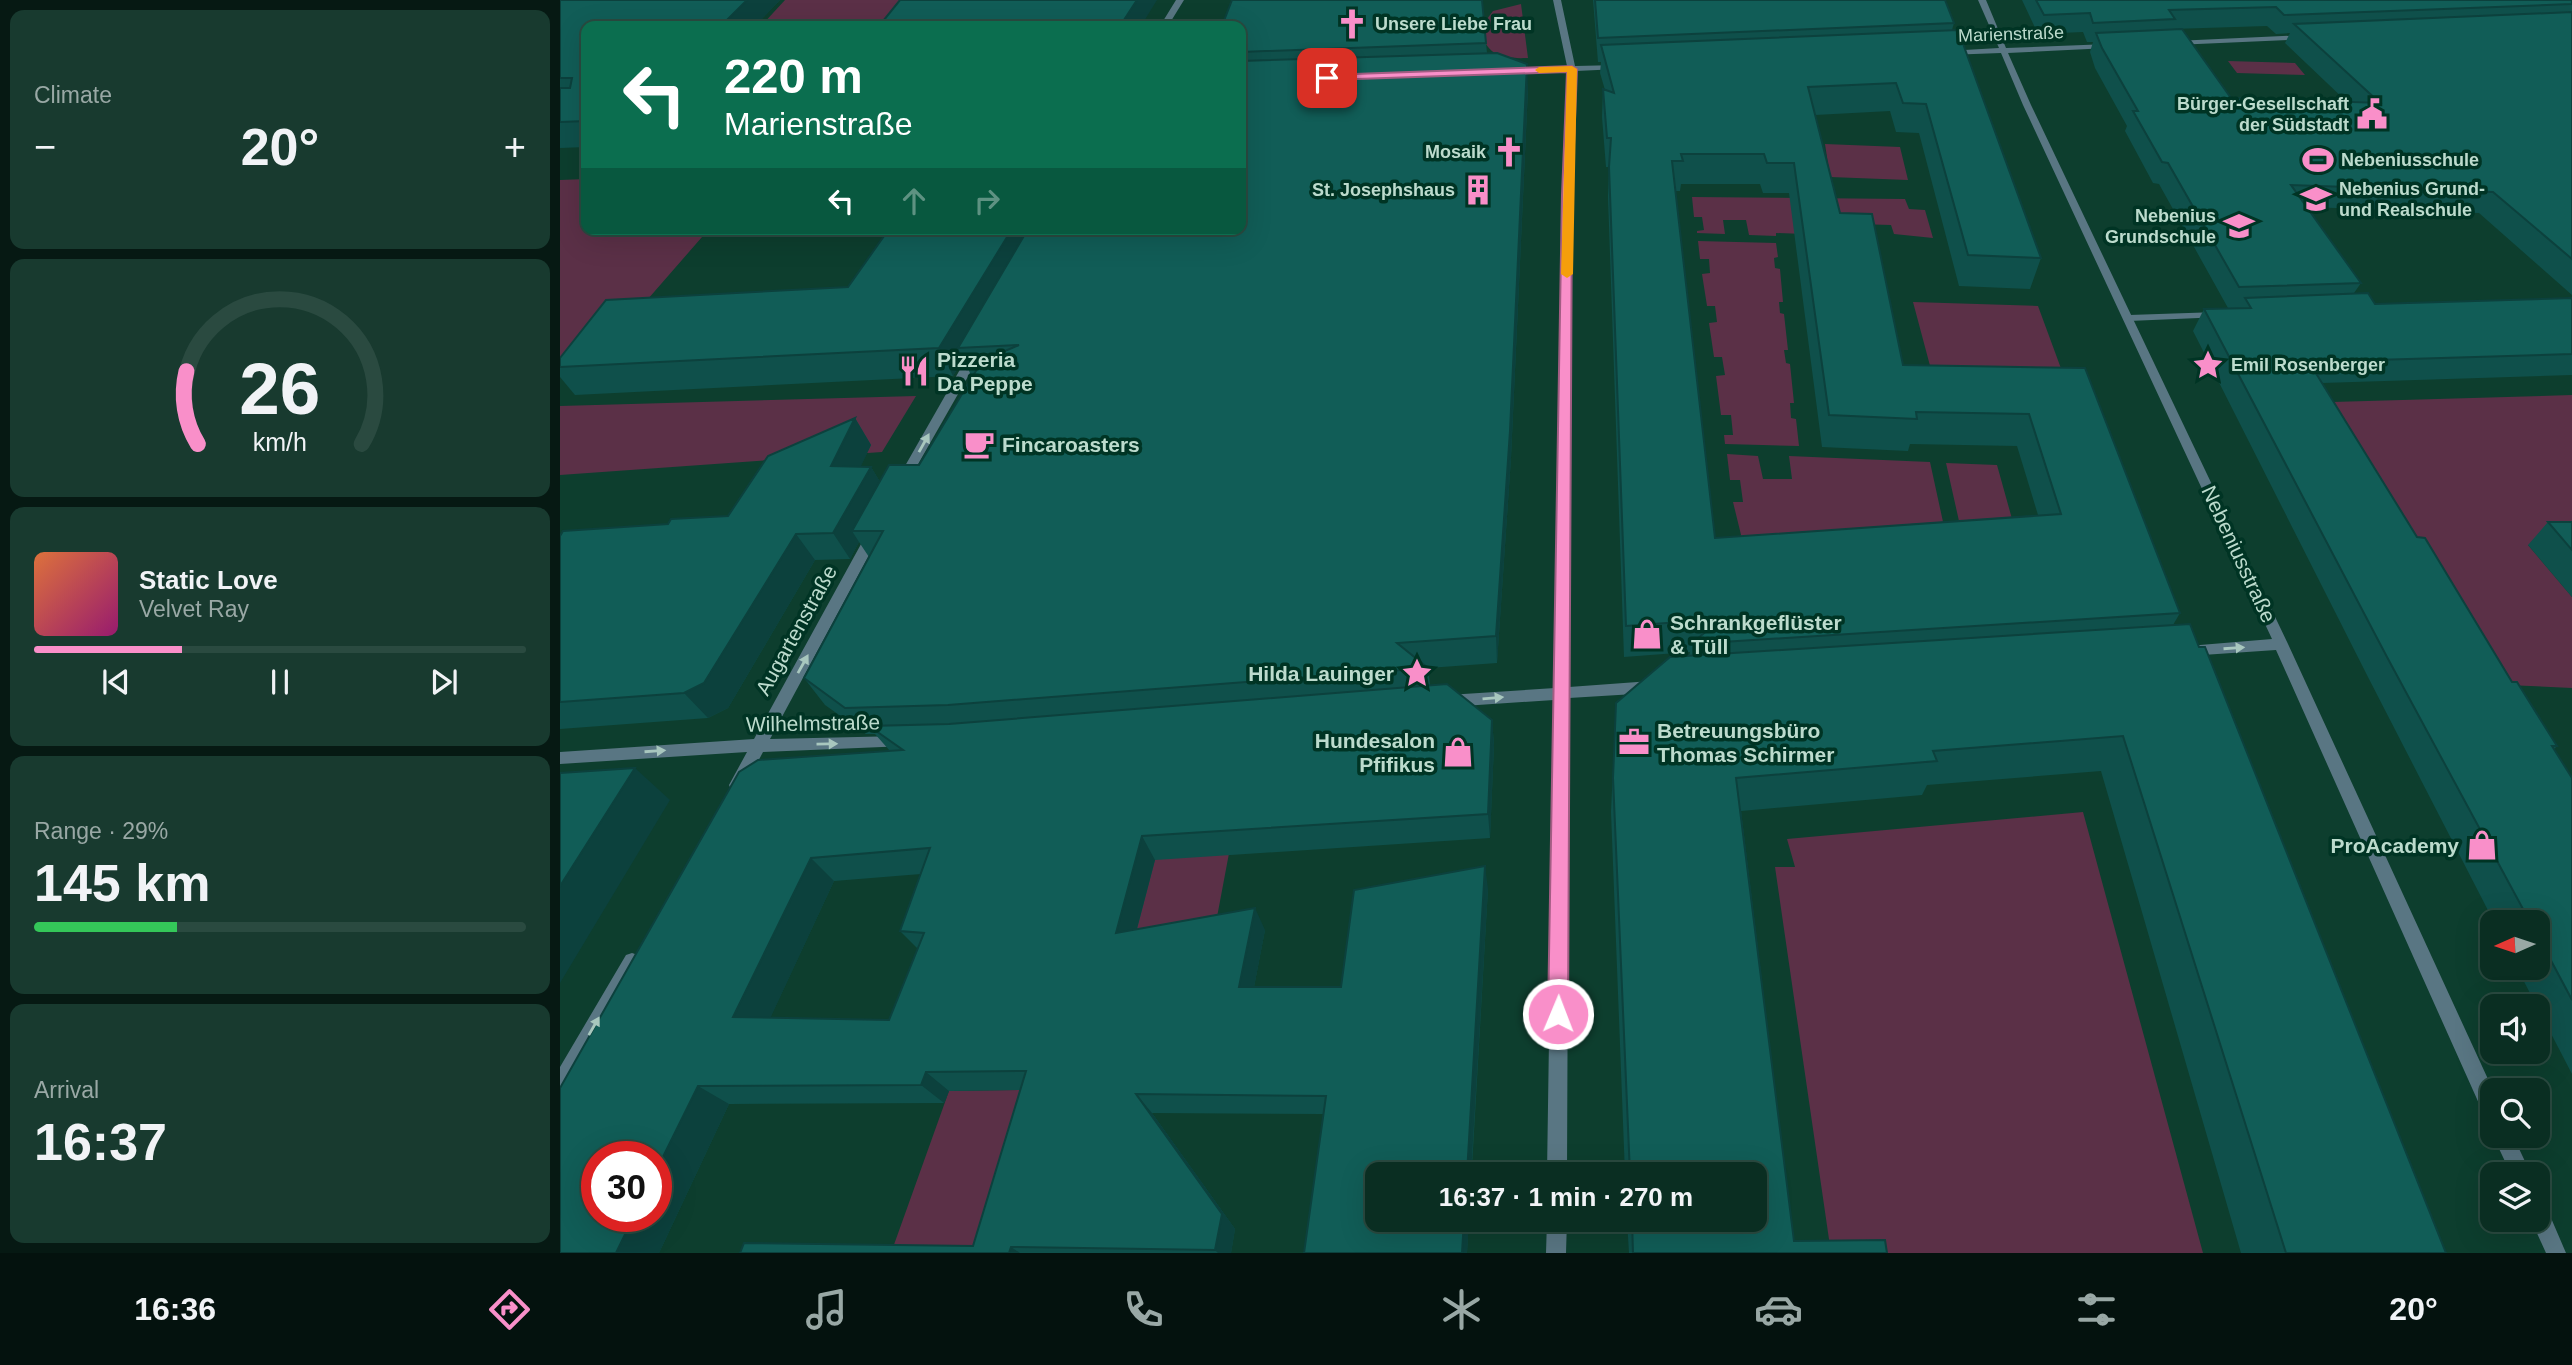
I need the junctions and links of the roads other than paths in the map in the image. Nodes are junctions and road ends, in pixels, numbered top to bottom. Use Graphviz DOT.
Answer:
graph roads {
  1 [pos="1180,0"];
  2 [pos="1557,0"];
  3 [pos="1982,0"];
  4 [pos="1167,21"];
  5 [pos="2317,37"];
  6 [pos="2170,43"];
  7 [pos="2117,45"];
  8 [pos="2003,50"];
  9 [pos="1930,53"];
  10 [pos="1626,67"];
  11 [pos="1572,69"];
  12 [pos="1494,72"];
  13 [pos="2226,314"];
  14 [pos="2129,318"];
  15 [pos="982,340"];
  16 [pos="900,487"];
  17 [pos="879,524"];
  18 [pos="2281,645"];
  19 [pos="2177,652"];
  20 [pos="1671,685"];
  21 [pos="1560,692"];
  22 [pos="1437,702"];
  23 [pos="911,742"];
  24 [pos="758,745"];
  25 [pos="560,758"];
  26 [pos="728,802"];
  27 [pos="642,945"];
  28 [pos="2480,1084"];
  29 [pos="560,1085"];
  30 [pos="1557,1162"];
  31 [pos="1557,1232"];
  32 [pos="2547,1232"];
  33 [pos="1556,1253"];
  34 [pos="2556,1253"];
  1 -- 4 [label="street"];
  2 -- 11 [label="street"];
  3 -- 8 [label="street, Nebeniusstraße"];
  5 -- 6 [label="street"];
  7 -- 8 [label="street, Marienstraße"];
  8 -- 9 [label="street, Marienstraße"];
  8 -- 14 [label="street, Nebeniusstraße"];
  10 -- 11 [label="street"];
  11 -- 12 [label="street"];
  11 -- 21 [label="street"];
  13 -- 14 [label="street"];
  14 -- 18 [label="street, Nebeniusstraße"];
  16 -- 15 [label="street, one-way"];
  24 -- 17 [label="street, Augartenstraße, one-way"];
  19 -- 18 [label="street, one-way"];
  18 -- 28 [label="street, Nebeniusstraße"];
  20 -- 21 [label="street"];
  22 -- 21 [label="street, one-way"];
  21 -- 30 [label="street"];
  24 -- 23 [label="street, Wilhelmstraße, one-way"];
  25 -- 24 [label="street, Wilhelmstraße, one-way"];
  24 -- 26 [label="street, Augartenstraße"];
  29 -- 27 [label="street, one-way"];
  31 -- 33 [label="street"];
  32 -- 34 [label="street"];
}
